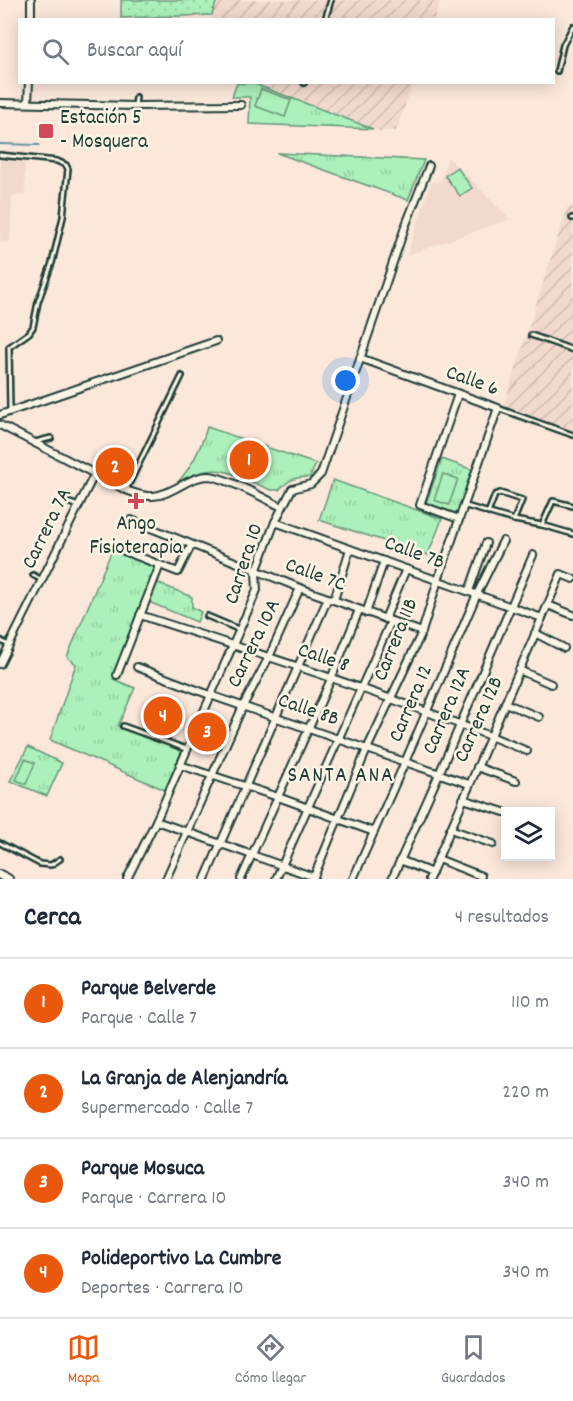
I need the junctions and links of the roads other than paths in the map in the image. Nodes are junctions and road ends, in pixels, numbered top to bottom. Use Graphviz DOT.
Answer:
graph roads {
  1 [pos="31,0"];
  2 [pos="332,0"];
  3 [pos="31,18"];
  4 [pos="326,18"];
  5 [pos="573,26"];
  6 [pos="557,71"];
  7 [pos="29,84"];
  8 [pos="136,97"];
  9 [pos="0,103"];
  10 [pos="28,104"];
  11 [pos="241,105"];
  12 [pos="135,106"];
  13 [pos="0,155"];
  14 [pos="429,166"];
  15 [pos="531,335"];
  16 [pos="216,341"];
  17 [pos="573,350"];
  18 [pos="360,358"];
  19 [pos="182,376"];
  20 [pos="458,394"];
  21 [pos="498,408"];
  22 [pos="10,411"];
  23 [pos="0,415"];
  24 [pos="0,425"];
  25 [pos="573,435"];
  26 [pos="51,438"];
  27 [pos="34,442"];
  28 [pos="95,473"];
  29 [pos="126,490"];
  30 [pos="70,503"];
  31 [pos="464,505"];
  32 [pos="78,506"];
  33 [pos="573,506"];
  34 [pos="282,507"];
  35 [pos="488,513"];
  36 [pos="459,519"];
  37 [pos="131,520"];
  38 [pos="514,520"];
  39 [pos="275,522"];
  40 [pos="542,525"];
  41 [pos="573,534"];
  42 [pos="502,541"];
  43 [pos="486,543"];
  44 [pos="191,546"];
  45 [pos="119,549"];
  46 [pos="350,549"];
  47 [pos="533,555"];
  48 [pos="384,561"];
  49 [pos="160,565"];
  50 [pos="405,568"];
  51 [pos="256,572"];
  52 [pos="33,575"];
  53 [pos="573,579"];
  54 [pos="42,580"];
  55 [pos="438,580"];
  56 [pos="300,588"];
  57 [pos="469,591"];
  58 [pos="477,594"];
  59 [pos="331,599"];
  60 [pos="548,605"];
  61 [pos="511,607"];
  62 [pos="359,610"];
  63 [pos="366,613"];
  64 [pos="140,615"];
  65 [pos="573,615"];
  66 [pos="207,616"];
  67 [pos="542,618"];
  68 [pos="388,620"];
  69 [pos="240,630"];
  70 [pos="422,632"];
  71 [pos="535,633"];
  72 [pos="0,640"];
  73 [pos="9,645"];
  74 [pos="233,645"];
  75 [pos="564,648"];
  76 [pos="269,657"];
  77 [pos="0,664"];
  78 [pos="298,667"];
  79 [pos="137,668"];
  80 [pos="519,670"];
  81 [pos="117,675"];
  82 [pos="332,679"];
  83 [pos="551,684"];
  84 [pos="361,690"];
  85 [pos="210,695"];
  86 [pos="390,700"];
  87 [pos="505,703"];
  88 [pos="243,706"];
  89 [pos="425,712"];
  90 [pos="539,717"];
  91 [pos="276,718"];
  92 [pos="460,725"];
  93 [pos="123,726"];
  94 [pos="309,729"];
  95 [pos="491,736"];
  96 [pos="339,739"];
  97 [pos="186,749"];
  98 [pos="367,749"];
  99 [pos="527,751"];
  100 [pos="405,762"];
  101 [pos="180,765"];
  102 [pos="477,766"];
  103 [pos="439,774"];
  104 [pos="212,776"];
  105 [pos="516,781"];
  106 [pos="469,784"];
  107 [pos="245,787"];
  108 [pos="278,797"];
  109 [pos="463,799"];
  110 [pos="308,808"];
  111 [pos="501,811"];
  112 [pos="340,819"];
  113 [pos="156,821"];
  114 [pos="450,828"];
  115 [pos="187,832"];
  116 [pos="374,832"];
  117 [pos="0,843"];
  118 [pos="220,844"];
  119 [pos="493,844"];
  120 [pos="252,855"];
  121 [pos="60,859"];
  122 [pos="438,859"];
  123 [pos="400,860"];
  124 [pos="282,866"];
  125 [pos="469,871"];
  126 [pos="0,874"];
  127 [pos="430,876"];
  128 [pos="481,876"];
  129 [pos="314,878"];
  130 [pos="8,879"];
  131 [pos="127,879"];
  132 [pos="166,879"];
  133 [pos="205,879"];
  134 [pos="241,879"];
  135 [pos="276,879"];
  136 [pos="353,879"];
  137 [pos="392,879"];
  138 [pos="465,879"];
  1 -- 3 [label="street"];
  2 -- 4 [label="lane"];
  5 -- 6 [label="lane"];
  7 -- 10 [label="street"];
  8 -- 12 [label="lane"];
  9 -- 10 [label="street"];
  10 -- 12 [label="street"];
  11 -- 12 [label="street"];
  13 -- 22 [label="lane"];
  14 -- 18 [label="street, Carrera 10"];
  15 -- 17 [label="lane"];
  16 -- 22 [label="street"];
  18 -- 20 [label="street, Calle 6"];
  18 -- 34 [label="street, Carrera 10"];
  19 -- 29 [label="lane"];
  20 -- 21 [label="street, Calle 6"];
  20 -- 36 [label="street"];
  21 -- 25 [label="lane, Calle 6"];
  21 -- 31 [label="street, Carrera 11B"];
  22 -- 23 [label="street"];
  24 -- 27 [label="street"];
  26 -- 27 [label="lane"];
  27 -- 28 [label="street"];
  28 -- 29 [label="street"];
  28 -- 32 [label="street, Carrera 7A"];
  29 -- 34 [label="street"];
  30 -- 32 [label="lane"];
  31 -- 35 [label="lane"];
  31 -- 36 [label="street, Carrera 11B"];
  32 -- 54 [label="street, Carrera 7A"];
  33 -- 40 [label="lane"];
  34 -- 39 [label="street, Carrera 10"];
  35 -- 38 [label="lane"];
  35 -- 38 [label="lane"];
  36 -- 55 [label="street, Carrera 11B"];
  37 -- 44 [label="street, Calle 7C"];
  38 -- 40 [label="lane"];
  39 -- 46 [label="street, Calle 7B"];
  39 -- 51 [label="street, Carrera 10"];
  40 -- 41 [label="lane"];
  42 -- 58 [label="street, Carrera 12"];
  43 -- 57 [label="street"];
  44 -- 49 [label="street"];
  44 -- 51 [label="street, Calle 7C"];
  45 -- 49 [label="street"];
  46 -- 48 [label="street, Calle 7B"];
  46 -- 59 [label="street"];
  47 -- 61 [label="street, Carrera 12A"];
  48 -- 50 [label="street, Calle 7B"];
  48 -- 63 [label="street"];
  49 -- 64 [label="street"];
  50 -- 55 [label="street, Calle 7B"];
  50 -- 68 [label="street"];
  51 -- 56 [label="street, Calle 7C"];
  51 -- 69 [label="street, Carrera 10"];
  52 -- 54 [label="lane"];
  53 -- 60 [label="street, Carrera 12B"];
  54 -- 73 [label="street, Carrera 7A"];
  55 -- 57 [label="street, Calle 7B"];
  55 -- 70 [label="street, Carrera 11B"];
  56 -- 59 [label="street, Calle 7C"];
  56 -- 76 [label="street, Carrera 10A"];
  57 -- 58 [label="street, Calle 7B"];
  58 -- 61 [label="street, Calle 7B"];
  58 -- 89 [label="street, Carrera 12"];
  59 -- 62 [label="street, Calle 7C"];
  59 -- 78 [label="street"];
  60 -- 65 [label="street"];
  60 -- 67 [label="street, Carrera 12B"];
  61 -- 67 [label="street, Calle 7B"];
  61 -- 92 [label="street, Carrera 12A"];
  62 -- 63 [label="street, Calle 7C"];
  62 -- 82 [label="street"];
  63 -- 68 [label="street, Calle 7C"];
  64 -- 74 [label="street, Calle 8"];
  64 -- 81 [label="street"];
  66 -- 69 [label="lane"];
  67 -- 71 [label="street, Carrera 12B"];
  68 -- 70 [label="street, Calle 7C"];
  68 -- 84 [label="street"];
  69 -- 74 [label="street, Carrera 10"];
  70 -- 86 [label="street, Carrera 11B"];
  71 -- 75 [label="street"];
  71 -- 80 [label="street, Carrera 12B"];
  72 -- 73 [label="lane"];
  73 -- 77 [label="street, Carrera 7A"];
  74 -- 76 [label="street, Calle 8"];
  74 -- 85 [label="street, Carrera 10"];
  76 -- 78 [label="street, Calle 8"];
  76 -- 88 [label="street, Carrera 10A"];
  78 -- 82 [label="street, Calle 8"];
  78 -- 91 [label="street"];
  79 -- 85 [label="street, Calle 8B"];
  80 -- 83 [label="street"];
  80 -- 87 [label="street, Carrera 12B"];
  82 -- 84 [label="street, Calle 8"];
  82 -- 94 [label="street"];
  84 -- 86 [label="street, Calle 8"];
  84 -- 96 [label="street"];
  85 -- 88 [label="street, Calle 8B"];
  85 -- 97 [label="street, Carrera 10"];
  86 -- 89 [label="street, Calle 8"];
  86 -- 98 [label="street, Carrera 11B"];
  87 -- 90 [label="street"];
  87 -- 95 [label="street, Carrera 12B"];
  88 -- 91 [label="street, Calle 8B"];
  88 -- 104 [label="street, Carrera 10A"];
  89 -- 92 [label="street, Calle 8"];
  89 -- 100 [label="street, Carrera 12"];
  91 -- 94 [label="street, Calle 8B"];
  91 -- 107 [label="street"];
  92 -- 95 [label="street, Calle 8"];
  92 -- 103 [label="street, Carrera 12A"];
  93 -- 97 [label="lane"];
  94 -- 96 [label="street, Calle 8B"];
  94 -- 108 [label="street"];
  95 -- 99 [label="street, Calle 8"];
  95 -- 102 [label="street, Carrera 12B"];
  96 -- 98 [label="street, Calle 8B"];
  96 -- 110 [label="street"];
  97 -- 101 [label="street, Carrera 10"];
  98 -- 100 [label="street, Calle 8B"];
  98 -- 112 [label="street, Carrera 11B"];
  100 -- 103 [label="street, Calle 8B"];
  100 -- 116 [label="street, Carrera 12"];
  101 -- 104 [label="street"];
  101 -- 113 [label="street, Carrera 10"];
  102 -- 105 [label="street"];
  102 -- 106 [label="street, Carrera 12B"];
  103 -- 106 [label="street, Calle 8B"];
  103 -- 123 [label="street, Carrera 12A"];
  104 -- 107 [label="street"];
  104 -- 115 [label="street, Carrera 10A"];
  106 -- 109 [label="street, Carrera 12B"];
  107 -- 108 [label="street"];
  107 -- 118 [label="street"];
  108 -- 110 [label="street"];
  108 -- 120 [label="street"];
  109 -- 111 [label="street"];
  109 -- 114 [label="street, Carrera 12B"];
  110 -- 112 [label="street"];
  110 -- 124 [label="street"];
  112 -- 116 [label="street"];
  112 -- 129 [label="street, Carrera 11B"];
  113 -- 115 [label="street"];
  113 -- 131 [label="street, Carrera 10"];
  114 -- 119 [label="street"];
  114 -- 122 [label="street, Carrera 12B"];
  115 -- 118 [label="street"];
  115 -- 132 [label="street, Carrera 10A"];
  116 -- 136 [label="street, Carrera 12"];
  117 -- 121 [label="lane"];
  118 -- 120 [label="street"];
  118 -- 133 [label="street"];
  120 -- 124 [label="street"];
  120 -- 134 [label="street"];
  122 -- 125 [label="street"];
  122 -- 127 [label="street, Carrera 12B"];
  123 -- 127 [label="street"];
  123 -- 137 [label="street, Carrera 12A"];
  124 -- 129 [label="street"];
  124 -- 135 [label="street"];
  125 -- 128 [label="street"];
  125 -- 138 [label="street"];
  126 -- 130 [label="street"];
}
